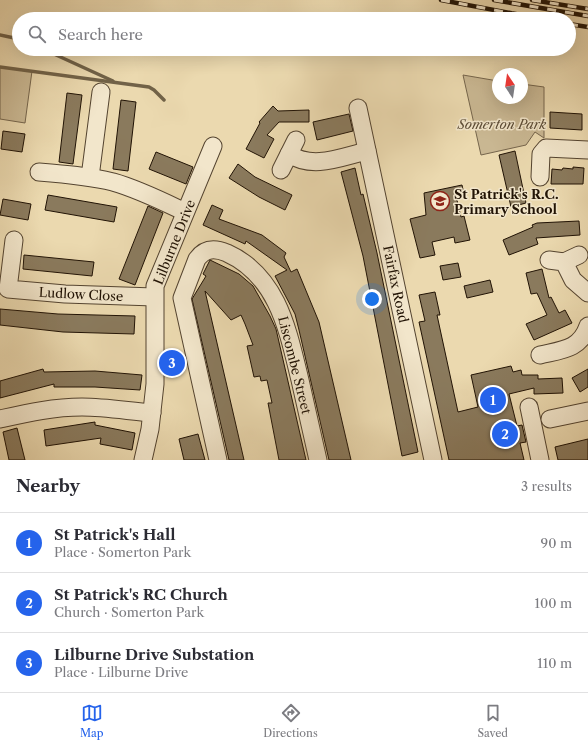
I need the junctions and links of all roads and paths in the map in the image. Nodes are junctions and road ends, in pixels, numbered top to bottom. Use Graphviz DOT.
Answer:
graph roads {
  1 [pos="101,92"];
  2 [pos="358,108"];
  3 [pos="213,146"];
  4 [pos="588,150"];
  5 [pos="367,151"];
  6 [pos="282,170"];
  7 [pos="39,172"];
  8 [pos="90,177"];
  9 [pos="540,177"];
  10 [pos="185,212"];
  11 [pos="14,240"];
  12 [pos="564,259"];
  13 [pos="4,289"];
  14 [pos="588,293"];
  15 [pos="154,297"];
  16 [pos="588,326"];
  17 [pos="540,355"];
  18 [pos="529,407"];
  19 [pos="588,412"];
  20 [pos="152,413"];
  21 [pos="550,419"];
  22 [pos="0,420"];
  23 [pos="143,460"];
  24 [pos="218,460"];
  25 [pos="318,460"];
  26 [pos="433,460"];
  27 [pos="540,460"];
  1 -- 8 [label="street"];
  2 -- 5 [label="street, Fairfax Road"];
  3 -- 10 [label="street, Lilburne Drive"];
  4 -- 9 [label="street"];
  5 -- 6 [label="street"];
  5 -- 26 [label="street, Fairfax Road"];
  7 -- 8 [label="street"];
  8 -- 10 [label="street"];
  10 -- 15 [label="street, Lilburne Drive"];
  11 -- 13 [label="street, Ludlow Close"];
  12 -- 14 [label="street"];
  13 -- 15 [label="street, Ludlow Close"];
  15 -- 20 [label="street, Lilburne Drive"];
  16 -- 17 [label="street"];
  18 -- 27 [label="street"];
  19 -- 21 [label="street"];
  20 -- 22 [label="street"];
  20 -- 23 [label="street, Lilburne Drive"];
  24 -- 25 [label="street, Liscombe Street"];
}
